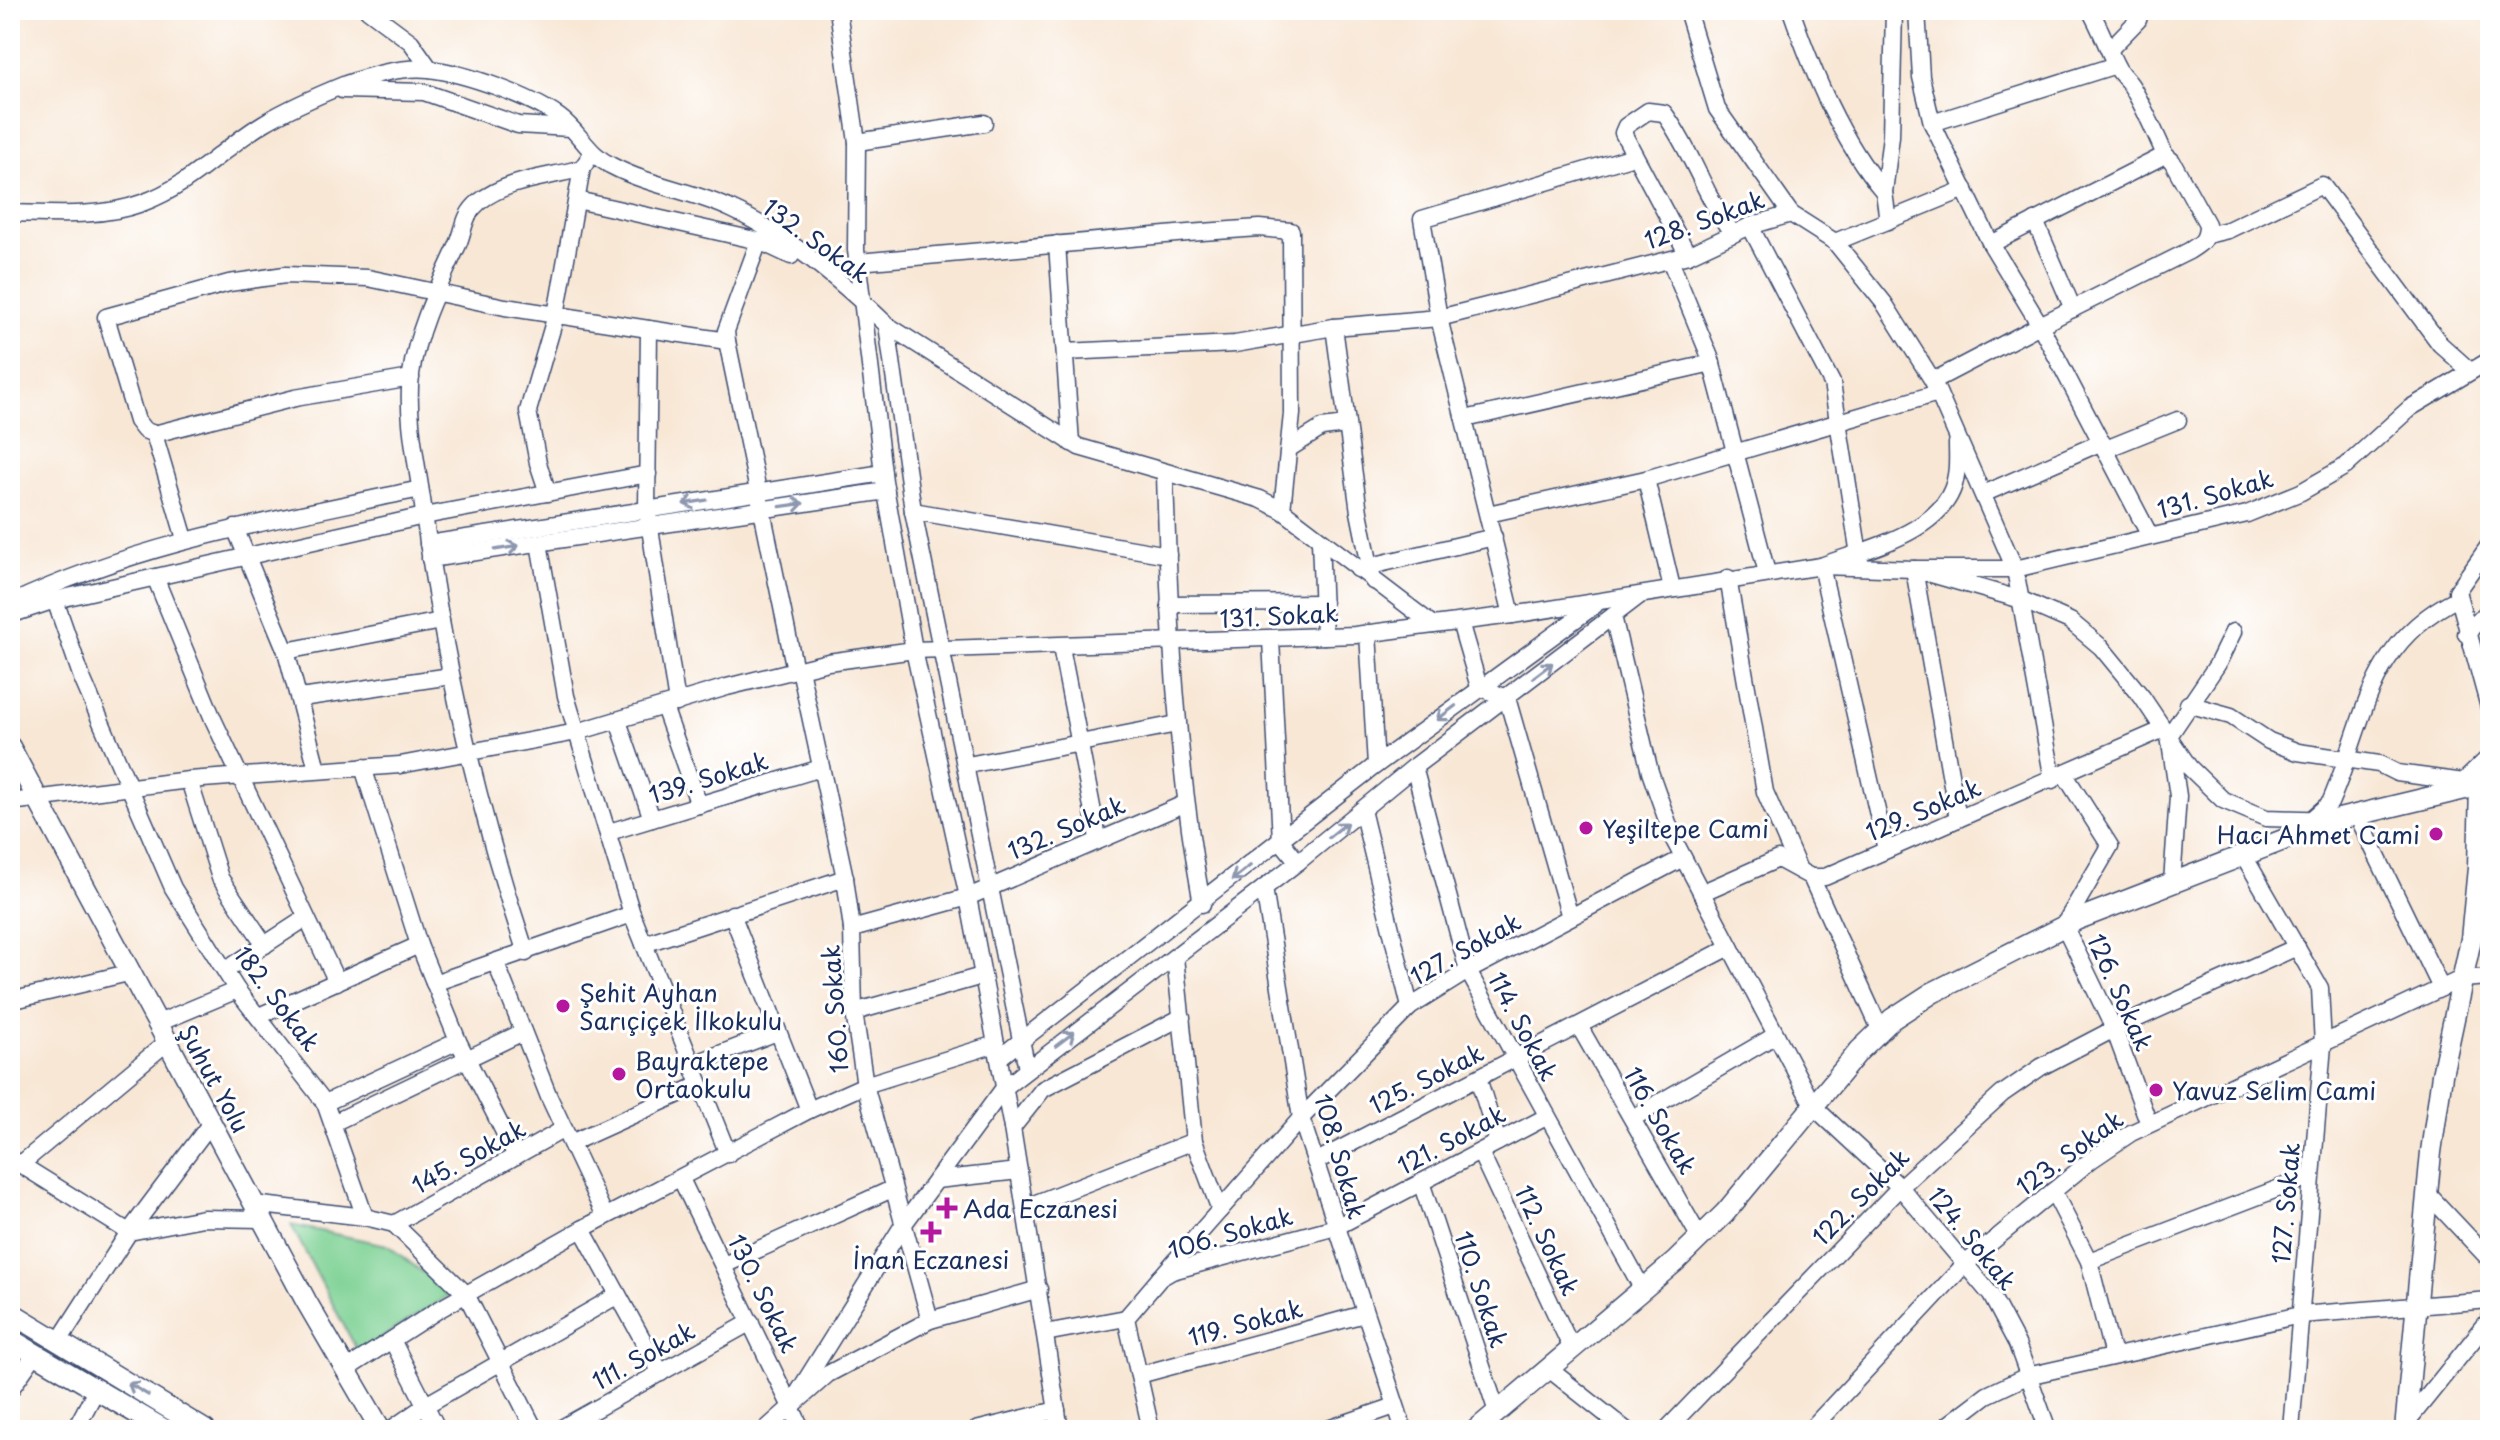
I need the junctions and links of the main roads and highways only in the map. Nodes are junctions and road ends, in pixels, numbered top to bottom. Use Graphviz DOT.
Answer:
graph roads {
  1 [pos="10,747"];
  2 [pos="2472,785"];
  3 [pos="10,1312"];
  4 [pos="10,1339"];
  5 [pos="140,1424"];
  6 [pos="2406,1426"];
  7 [pos="165,1430"];
  8 [pos="205,1430"];
  9 [pos="381,1430"];
  10 [pos="1476,1430"];
  1 -- 9 [label="main road, Şuhut Yolu"];
  2 -- 6 [label="main road"];
  2 -- 10 [label="main road"];
  8 -- 3 [label="main road, one-way"];
  4 -- 5 [label="main road"];
  5 -- 7 [label="main road"];
}
